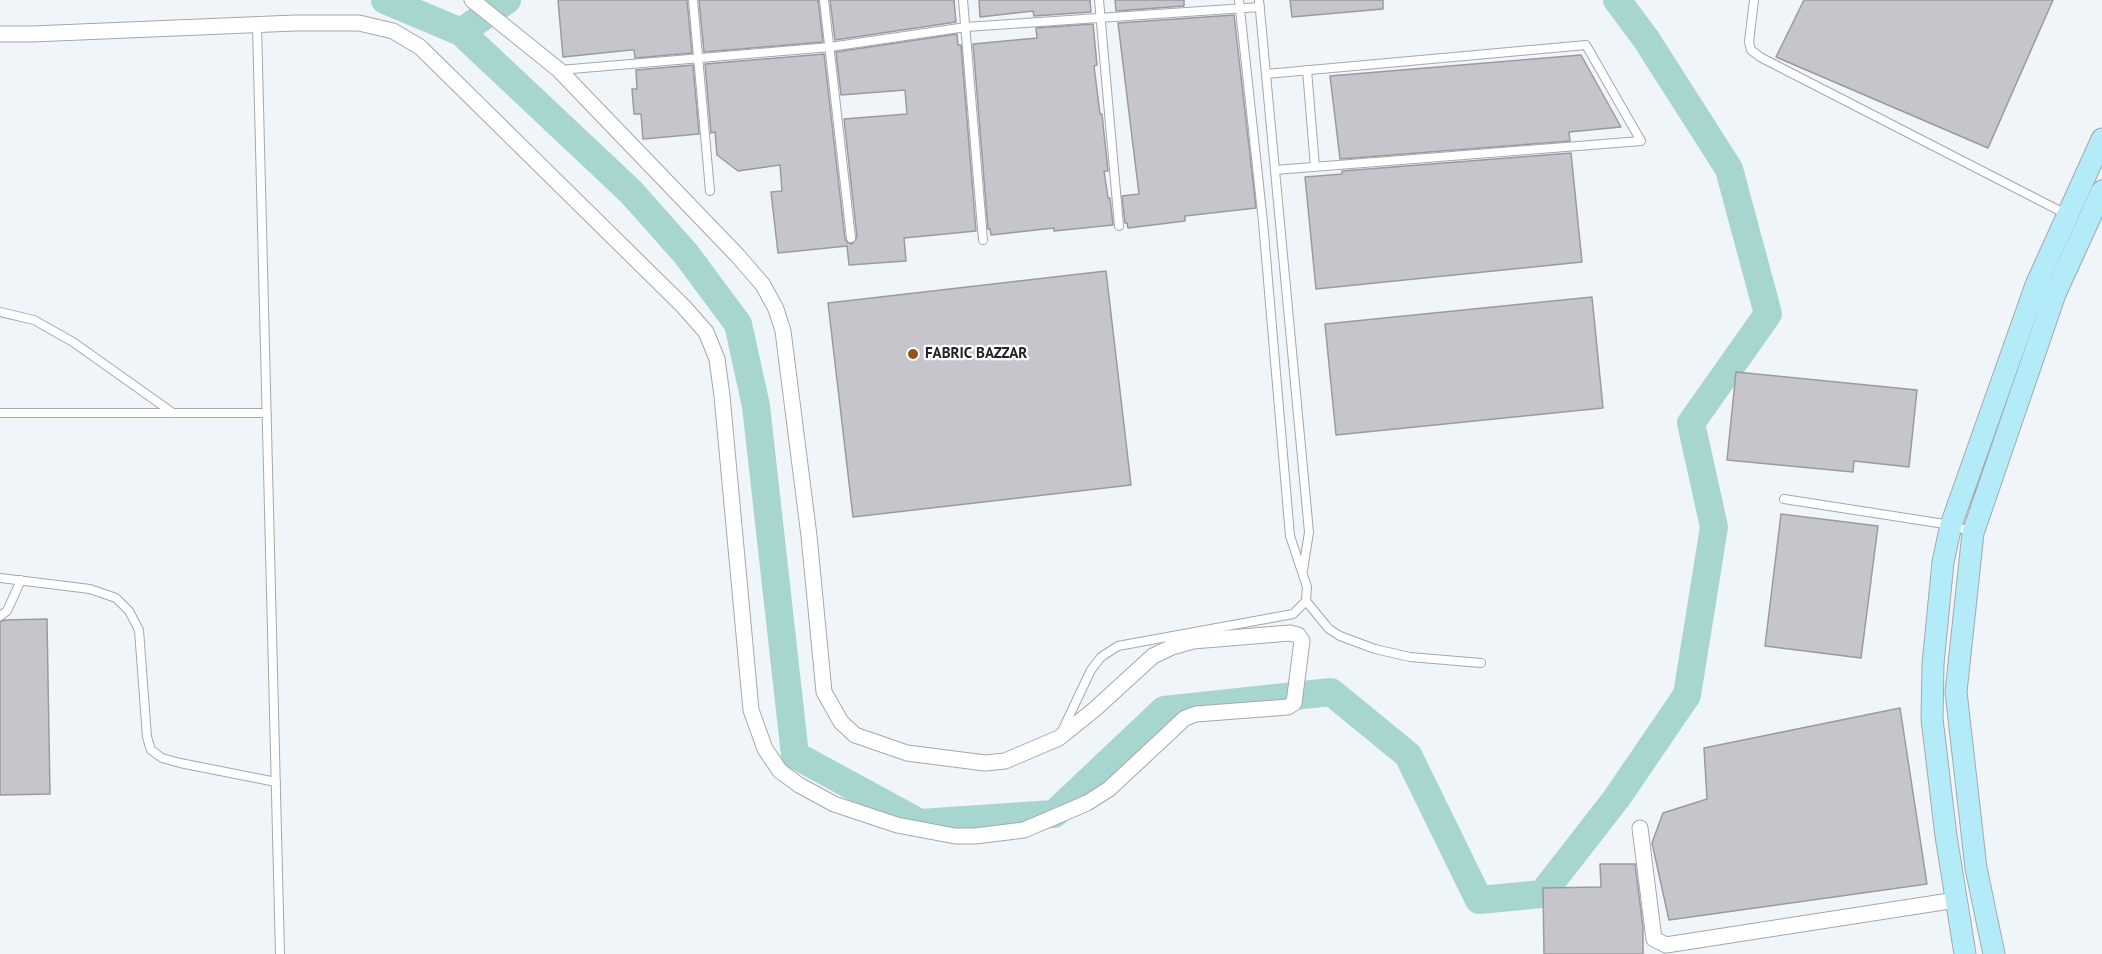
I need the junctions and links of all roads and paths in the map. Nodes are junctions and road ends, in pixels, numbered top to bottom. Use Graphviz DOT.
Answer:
graph roads {
  1 [pos="472,0"];
  2 [pos="693,0"];
  3 [pos="824,0"];
  4 [pos="963,0"];
  5 [pos="1099,0"];
  6 [pos="1754,0"];
  7 [pos="1239,3"];
  8 [pos="1259,3"];
  9 [pos="1100,19"];
  10 [pos="258,25"];
  11 [pos="966,27"];
  12 [pos="0,34"];
  13 [pos="830,47"];
  14 [pos="699,58"];
  15 [pos="559,70"];
  16 [pos="1307,70"];
  17 [pos="1266,74"];
  18 [pos="2102,139"];
  19 [pos="1315,167"];
  20 [pos="1275,170"];
  21 [pos="710,191"];
  22 [pos="2102,191"];
  23 [pos="2068,214"];
  24 [pos="2097,214"];
  25 [pos="1119,226"];
  26 [pos="851,238"];
  27 [pos="983,240"];
  28 [pos="0,312"];
  29 [pos="0,413"];
  30 [pos="174,413"];
  31 [pos="267,413"];
  32 [pos="1785,500"];
  33 [pos="1951,525"];
  34 [pos="1973,533"];
  35 [pos="1303,571"];
  36 [pos="1,576"];
  37 [pos="21,580"];
  38 [pos="1306,601"];
  39 [pos="0,616"];
  40 [pos="1481,663"];
  41 [pos="1932,691"];
  42 [pos="1956,692"];
  43 [pos="1059,738"];
  44 [pos="276,782"];
  45 [pos="1640,828"];
  46 [pos="1956,900"];
  47 [pos="280,954"];
  48 [pos="1965,954"];
  49 [pos="1995,954"];
  1 -- 15 [label="street"];
  2 -- 14 [label="lane"];
  3 -- 13 [label="lane"];
  4 -- 11 [label="lane"];
  5 -- 9 [label="lane"];
  6 -- 23 [label="lane"];
  7 -- 8 [label="lane"];
  7 -- 9 [label="lane"];
  7 -- 35 [label="lane"];
  8 -- 17 [label="lane"];
  9 -- 11 [label="lane"];
  9 -- 25 [label="lane"];
  10 -- 12 [label="street"];
  10 -- 31 [label="lane"];
  10 -- 43 [label="street"];
  11 -- 13 [label="lane"];
  11 -- 27 [label="lane"];
  13 -- 14 [label="lane"];
  13 -- 26 [label="lane"];
  14 -- 15 [label="lane"];
  14 -- 21 [label="lane"];
  15 -- 43 [label="street"];
  16 -- 17 [label="lane"];
  16 -- 19 [label="lane"];
  16 -- 19 [label="lane"];
  17 -- 20 [label="lane"];
  18 -- 23 [label="street"];
  19 -- 20 [label="lane"];
  20 -- 35 [label="lane"];
  22 -- 24 [label="street"];
  23 -- 33 [label="street"];
  24 -- 34 [label="street"];
  28 -- 30 [label="lane"];
  29 -- 30 [label="lane"];
  30 -- 31 [label="lane"];
  31 -- 44 [label="lane"];
  32 -- 33 [label="lane"];
  33 -- 34 [label="lane"];
  33 -- 41 [label="street"];
  34 -- 42 [label="street"];
  35 -- 38 [label="lane"];
  36 -- 37 [label="lane"];
  37 -- 39 [label="lane"];
  37 -- 44 [label="lane"];
  38 -- 40 [label="lane"];
  38 -- 43 [label="lane"];
  41 -- 42 [label="street"];
  41 -- 46 [label="street"];
  42 -- 49 [label="street"];
  44 -- 47 [label="lane"];
  45 -- 46 [label="street"];
  46 -- 48 [label="street"];
}
